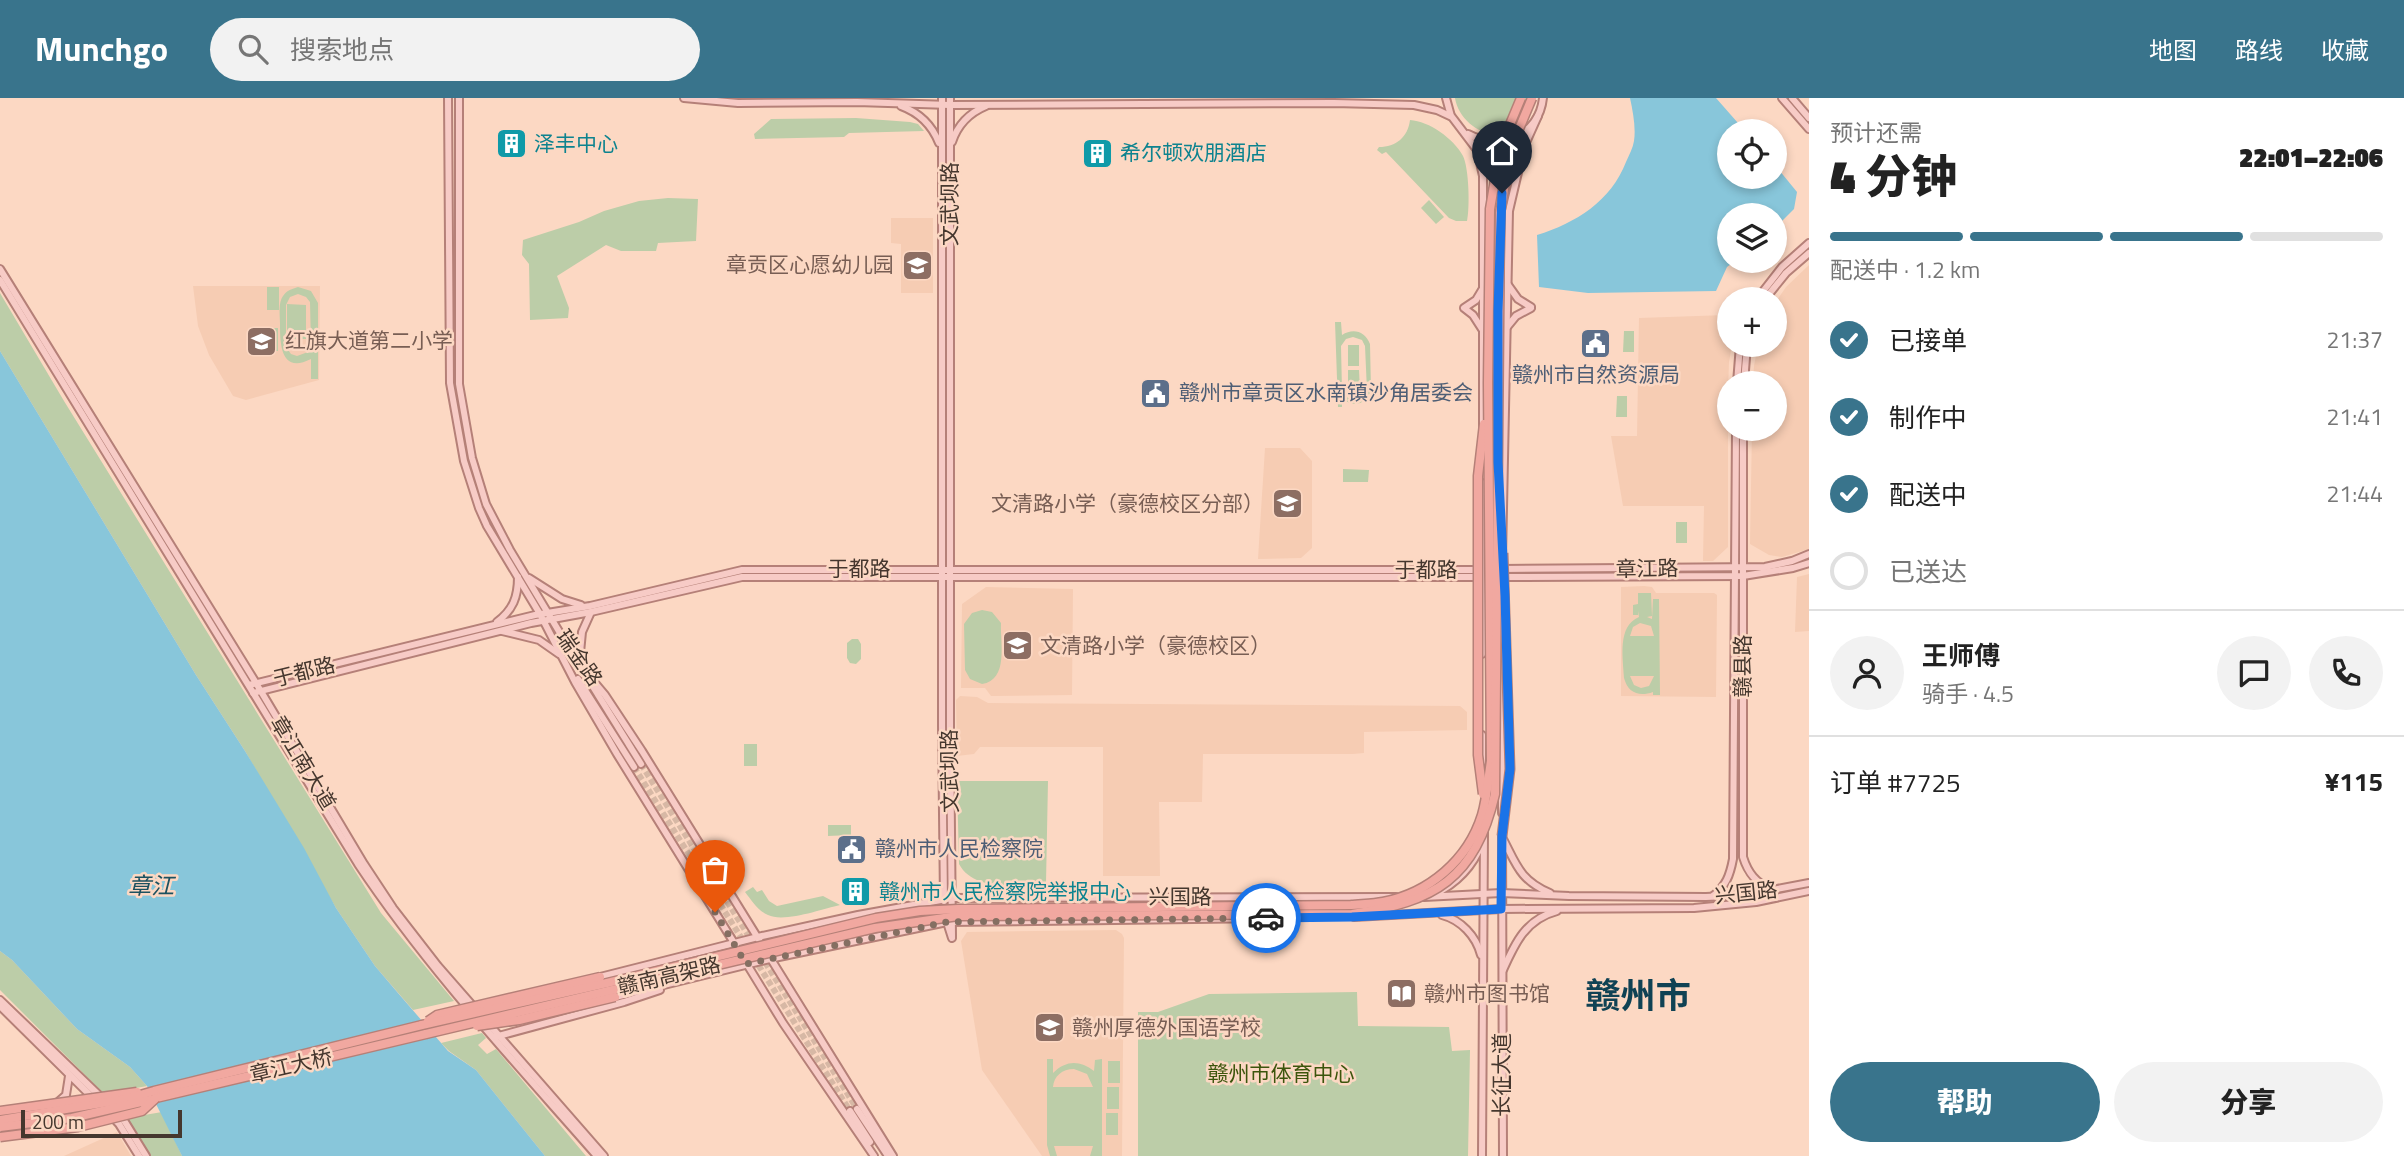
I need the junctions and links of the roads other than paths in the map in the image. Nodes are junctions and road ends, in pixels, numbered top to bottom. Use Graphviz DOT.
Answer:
graph roads {
  1 [pos="460,98"];
  2 [pos="684,98"];
  3 [pos="1446,98"];
  4 [pos="1521,98"];
  5 [pos="1532,98"];
  6 [pos="1782,98"];
  7 [pos="1792,98"];
  8 [pos="1544,100"];
  9 [pos="448,101"];
  10 [pos="942,101"];
  11 [pos="950,101"];
  12 [pos="889,104"];
  13 [pos="996,104"];
  14 [pos="1538,117"];
  15 [pos="1809,118"];
  16 [pos="1455,122"];
  17 [pos="1461,129"];
  18 [pos="1809,129"];
  19 [pos="946,155"];
  20 [pos="1809,243"];
  21 [pos="1809,253"];
  22 [pos="0,269"];
  23 [pos="0,280"];
  24 [pos="1506,280"];
  25 [pos="1483,282"];
  26 [pos="1766,287"];
  27 [pos="1775,287"];
  28 [pos="1506,328"];
  29 [pos="1483,331"];
  30 [pos="1488,383"];
  31 [pos="1737,441"];
  32 [pos="1743,441"];
  33 [pos="1498,462"];
  34 [pos="1809,554"];
  35 [pos="1809,562"];
  36 [pos="1735,567"];
  37 [pos="1744,567"];
  38 [pos="942,569"];
  39 [pos="951,569"];
  40 [pos="1483,573"];
  41 [pos="1502,573"];
  42 [pos="518,575"];
  43 [pos="527,576"];
  44 [pos="1735,576"];
  45 [pos="1743,576"];
  46 [pos="947,578"];
  47 [pos="590,609"];
  48 [pos="550,616"];
  49 [pos="542,617"];
  50 [pos="493,625"];
  51 [pos="500,631"];
  52 [pos="578,663"];
  53 [pos="568,664"];
  54 [pos="252,684"];
  55 [pos="256,692"];
  56 [pos="1483,794"];
  57 [pos="1502,836"];
  58 [pos="1484,838"];
  59 [pos="1809,883"];
  60 [pos="1773,890"];
  61 [pos="1809,891"];
  62 [pos="1501,892"];
  63 [pos="1484,893"];
  64 [pos="1569,896"];
  65 [pos="1430,897"];
  66 [pos="1712,897"];
  67 [pos="948,899"];
  68 [pos="1569,908"];
  69 [pos="1501,909"];
  70 [pos="1484,911"];
  71 [pos="1422,913"];
  72 [pos="950,922"];
  73 [pos="758,937"];
  74 [pos="734,943"];
  75 [pos="673,959"];
  76 [pos="770,959"];
  77 [pos="746,964"];
  78 [pos="1483,967"];
  79 [pos="1502,971"];
  80 [pos="708,973"];
  81 [pos="600,977"];
  82 [pos="615,997"];
  83 [pos="0,1000"];
  84 [pos="0,1006"];
  85 [pos="473,1010"];
  86 [pos="422,1025"];
  87 [pos="426,1034"];
  88 [pos="496,1036"];
  89 [pos="68,1074"];
  90 [pos="155,1095"];
  91 [pos="100,1101"];
  92 [pos="47,1109"];
  93 [pos="114,1114"];
  94 [pos="0,1115"];
  95 [pos="0,1129"];
  96 [pos="0,1136"];
  97 [pos="139,1156"];
  98 [pos="146,1156"];
  99 [pos="597,1156"];
  100 [pos="604,1156"];
  101 [pos="876,1156"];
  102 [pos="890,1156"];
  103 [pos="1482,1156"];
  104 [pos="1503,1156"];
  1 -- 43 [label="main road, 瑞金路"];
  2 -- 12 [label="main road"];
  3 -- 16 [label="main road"];
  4 -- 30 [label="highway, 赣南高架路, bridge"];
  5 -- 33 [label="highway, 赣南高架路, bridge"];
  6 -- 18 [label="main road"];
  7 -- 15 [label="main road"];
  8 -- 14 [label="main road, 长征大道"];
  9 -- 42 [label="main road, 瑞金路"];
  10 -- 11 [label="main road"];
  10 -- 12 [label="main road"];
  10 -- 19 [label="main road, 文武坝路"];
  11 -- 13 [label="main road"];
  11 -- 19 [label="main road, 文武坝路"];
  12 -- 19 [label="main road"];
  13 -- 16 [label="main road"];
  13 -- 19 [label="main road"];
  14 -- 17 [label="main road"];
  14 -- 24 [label="main road, 长征大道"];
  16 -- 17 [label="main road, 长征大道"];
  17 -- 25 [label="main road, 长征大道"];
  19 -- 38 [label="main road, 文武坝路"];
  19 -- 39 [label="main road, 文武坝路"];
  20 -- 26 [label="main road"];
  21 -- 27 [label="main road"];
  22 -- 54 [label="main road, 章江南大道"];
  23 -- 54 [label="main road, 章江南大道"];
  24 -- 28 [label="main road, 长征大道"];
  24 -- 28 [label="main road"];
  25 -- 29 [label="main road, 长征大道"];
  25 -- 29 [label="main road"];
  28 -- 41 [label="main road, 长征大道"];
  29 -- 40 [label="main road, 长征大道"];
  30 -- 56 [label="highway, bridge"];
  30 -- 86 [label="highway, 赣南高架路, bridge"];
  31 -- 36 [label="main road, 赣县路"];
  32 -- 37 [label="main road, 赣县路"];
  33 -- 57 [label="highway, bridge"];
  33 -- 87 [label="highway, 赣南高架路, bridge"];
  34 -- 37 [label="main road, 章江路"];
  35 -- 45 [label="main road, 章江路"];
  36 -- 37 [label="main road, 章江路"];
  36 -- 41 [label="main road, 章江路"];
  36 -- 44 [label="main road, 赣县路"];
  37 -- 45 [label="main road, 赣县路"];
  38 -- 39 [label="main road, 于都路"];
  38 -- 46 [label="main road, 文武坝路"];
  38 -- 47 [label="main road, 于都路"];
  39 -- 40 [label="main road, 于都路"];
  39 -- 46 [label="main road, 文武坝路"];
  40 -- 41 [label="main road, 章江路"];
  40 -- 46 [label="main road, 于都路"];
  40 -- 56 [label="main road, 长征大道"];
  41 -- 44 [label="main road, 章江路"];
  41 -- 57 [label="main road, 长征大道"];
  42 -- 49 [label="main road, 瑞金路"];
  42 -- 50 [label="main road"];
  43 -- 47 [label="main road"];
  43 -- 48 [label="main road, 瑞金路"];
  44 -- 45 [label="main road, 章江路"];
  44 -- 66 [label="main road, 赣县路"];
  45 -- 60 [label="main road, 赣县路"];
  46 -- 47 [label="main road, 于都路"];
  46 -- 67 [label="main road, 文武坝路"];
  47 -- 48 [label="main road, 于都路"];
  47 -- 52 [label="main road"];
  48 -- 49 [label="main road, 于都路"];
  48 -- 52 [label="main road, 瑞金路"];
  49 -- 50 [label="main road, 于都路"];
  49 -- 51 [label="main road, 于都路"];
  49 -- 53 [label="main road, 瑞金路"];
  50 -- 54 [label="main road, 于都路"];
  51 -- 53 [label="main road"];
  51 -- 55 [label="main road, 于都路"];
  52 -- 53 [label="main road"];
  52 -- 73 [label="main road, 瑞金路"];
  53 -- 74 [label="main road, 瑞金路"];
  54 -- 55 [label="main road, 章江南大道"];
  55 -- 85 [label="main road, 章江南大道"];
  56 -- 58 [label="main road, 长征大道"];
  57 -- 62 [label="main road, 长征大道"];
  57 -- 64 [label="main road"];
  58 -- 63 [label="main road, 长征大道"];
  58 -- 65 [label="main road"];
  59 -- 60 [label="main road, 兴国路"];
  60 -- 66 [label="main road, 兴国路"];
  61 -- 68 [label="main road, 兴国路"];
  62 -- 63 [label="main road, 兴国路"];
  62 -- 64 [label="main road, 兴国路"];
  62 -- 69 [label="main road, 长征大道"];
  63 -- 65 [label="main road, 兴国路"];
  63 -- 70 [label="main road, 长征大道"];
  64 -- 66 [label="main road, 兴国路"];
  65 -- 67 [label="main road, 兴国路"];
  67 -- 72 [label="main road, 文武坝路"];
  67 -- 73 [label="main road, 兴国路"];
  68 -- 69 [label="main road, 兴国路"];
  68 -- 79 [label="main road"];
  69 -- 70 [label="main road, 兴国路"];
  69 -- 79 [label="main road, 长征大道"];
  70 -- 71 [label="main road, 兴国路"];
  70 -- 78 [label="main road, 长征大道"];
  71 -- 72 [label="main road, 兴国路"];
  71 -- 78 [label="main road"];
  72 -- 76 [label="main road, 兴国路"];
  73 -- 74 [label="main road, 兴国路"];
  73 -- 76 [label="main road, 瑞金路"];
  74 -- 75 [label="main road, 兴国路"];
  74 -- 77 [label="main road, 瑞金路"];
  75 -- 81 [label="main road, 兴国路"];
  75 -- 85 [label="main road"];
  76 -- 77 [label="main road, 兴国路"];
  76 -- 102 [label="main road, 瑞金路"];
  77 -- 80 [label="main road, 兴国路"];
  77 -- 101 [label="main road, 瑞金路"];
  78 -- 103 [label="main road, 长征大道"];
  79 -- 104 [label="main road, 长征大道"];
  80 -- 82 [label="main road, 兴国路"];
  80 -- 88 [label="main road"];
  81 -- 86 [label="highway, bridge"];
  82 -- 87 [label="highway, bridge"];
  83 -- 91 [label="main road"];
  84 -- 89 [label="main road"];
  85 -- 88 [label="main road, 章江南大道"];
  86 -- 90 [label="highway, 章江大桥"];
  87 -- 90 [label="highway, 章江大桥"];
  88 -- 99 [label="main road, 章江南大道"];
  88 -- 100 [label="main road, 章江南大道"];
  89 -- 91 [label="main road"];
  89 -- 92 [label="main road"];
  90 -- 94 [label="highway, bridge"];
  90 -- 95 [label="highway, bridge"];
  90 -- 96 [label="highway, bridge"];
  91 -- 92 [label="main road"];
  91 -- 93 [label="main road"];
  92 -- 94 [label="main road"];
  93 -- 95 [label="main road"];
  93 -- 97 [label="main road"];
  93 -- 98 [label="main road"];
  101 -- 102 [label="main road"];
}
